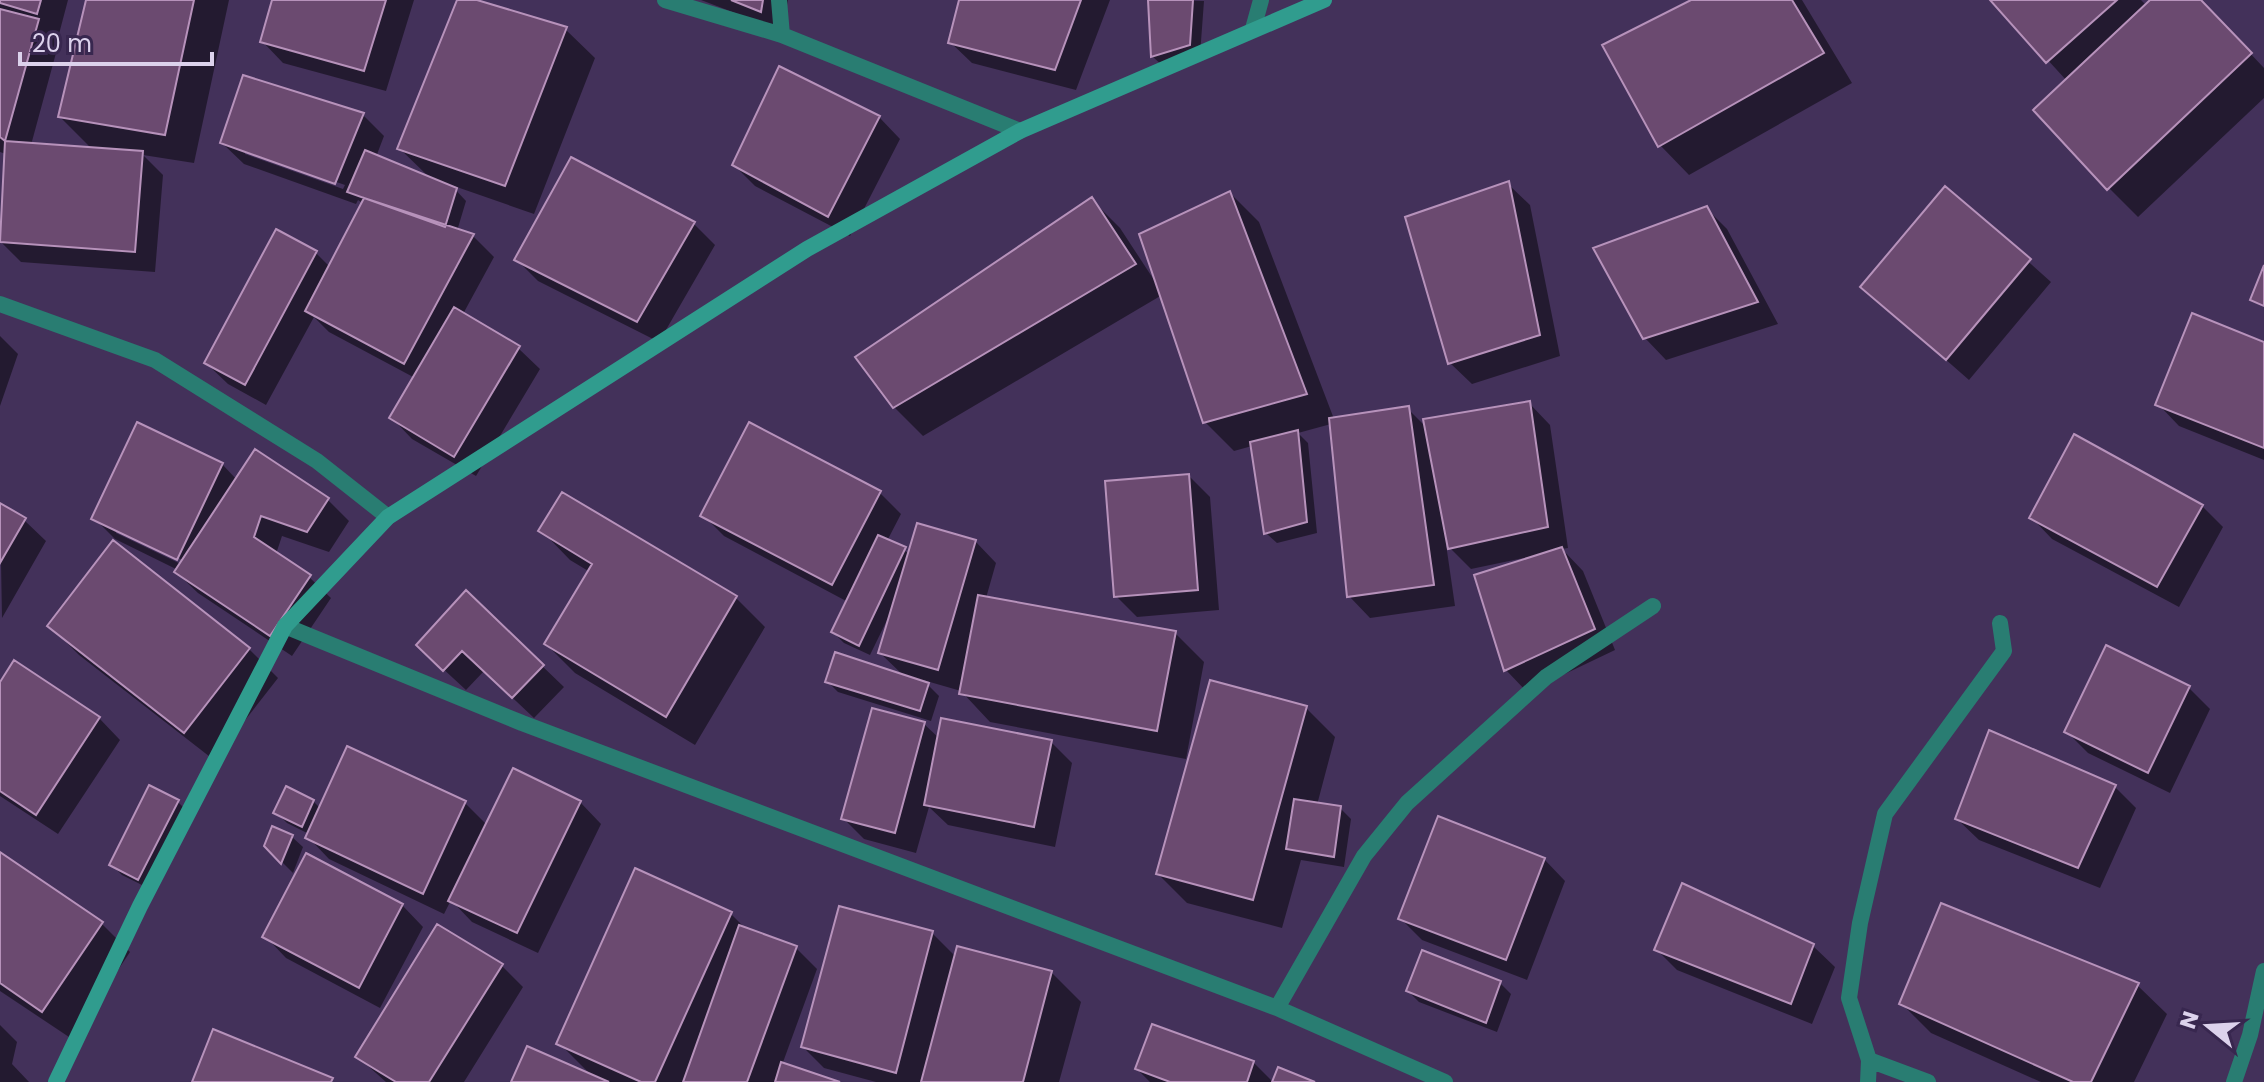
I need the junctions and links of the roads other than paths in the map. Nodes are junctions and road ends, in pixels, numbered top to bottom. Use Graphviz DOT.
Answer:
graph roads {
  1 [pos="665,0"];
  2 [pos="779,0"];
  3 [pos="1261,0"];
  4 [pos="1324,0"];
  5 [pos="1253,29"];
  6 [pos="782,35"];
  7 [pos="1020,131"];
  8 [pos="0,304"];
  9 [pos="388,517"];
  10 [pos="1653,606"];
  11 [pos="2000,623"];
  12 [pos="285,626"];
  13 [pos="2264,971"];
  14 [pos="1277,1008"];
  15 [pos="1869,1060"];
  16 [pos="56,1082"];
  17 [pos="1445,1082"];
  18 [pos="1868,1082"];
  19 [pos="1928,1082"];
  20 [pos="2234,1082"];
  1 -- 6 [label="street"];
  2 -- 6 [label="street"];
  3 -- 5 [label="street"];
  4 -- 5 [label="street"];
  5 -- 7 [label="street"];
  6 -- 7 [label="street"];
  7 -- 9 [label="street"];
  8 -- 9 [label="street"];
  9 -- 12 [label="street"];
  10 -- 14 [label="street"];
  11 -- 15 [label="street"];
  12 -- 14 [label="street"];
  12 -- 16 [label="street"];
  13 -- 20 [label="street"];
  14 -- 17 [label="street"];
  15 -- 18 [label="street"];
  15 -- 19 [label="street"];
}
